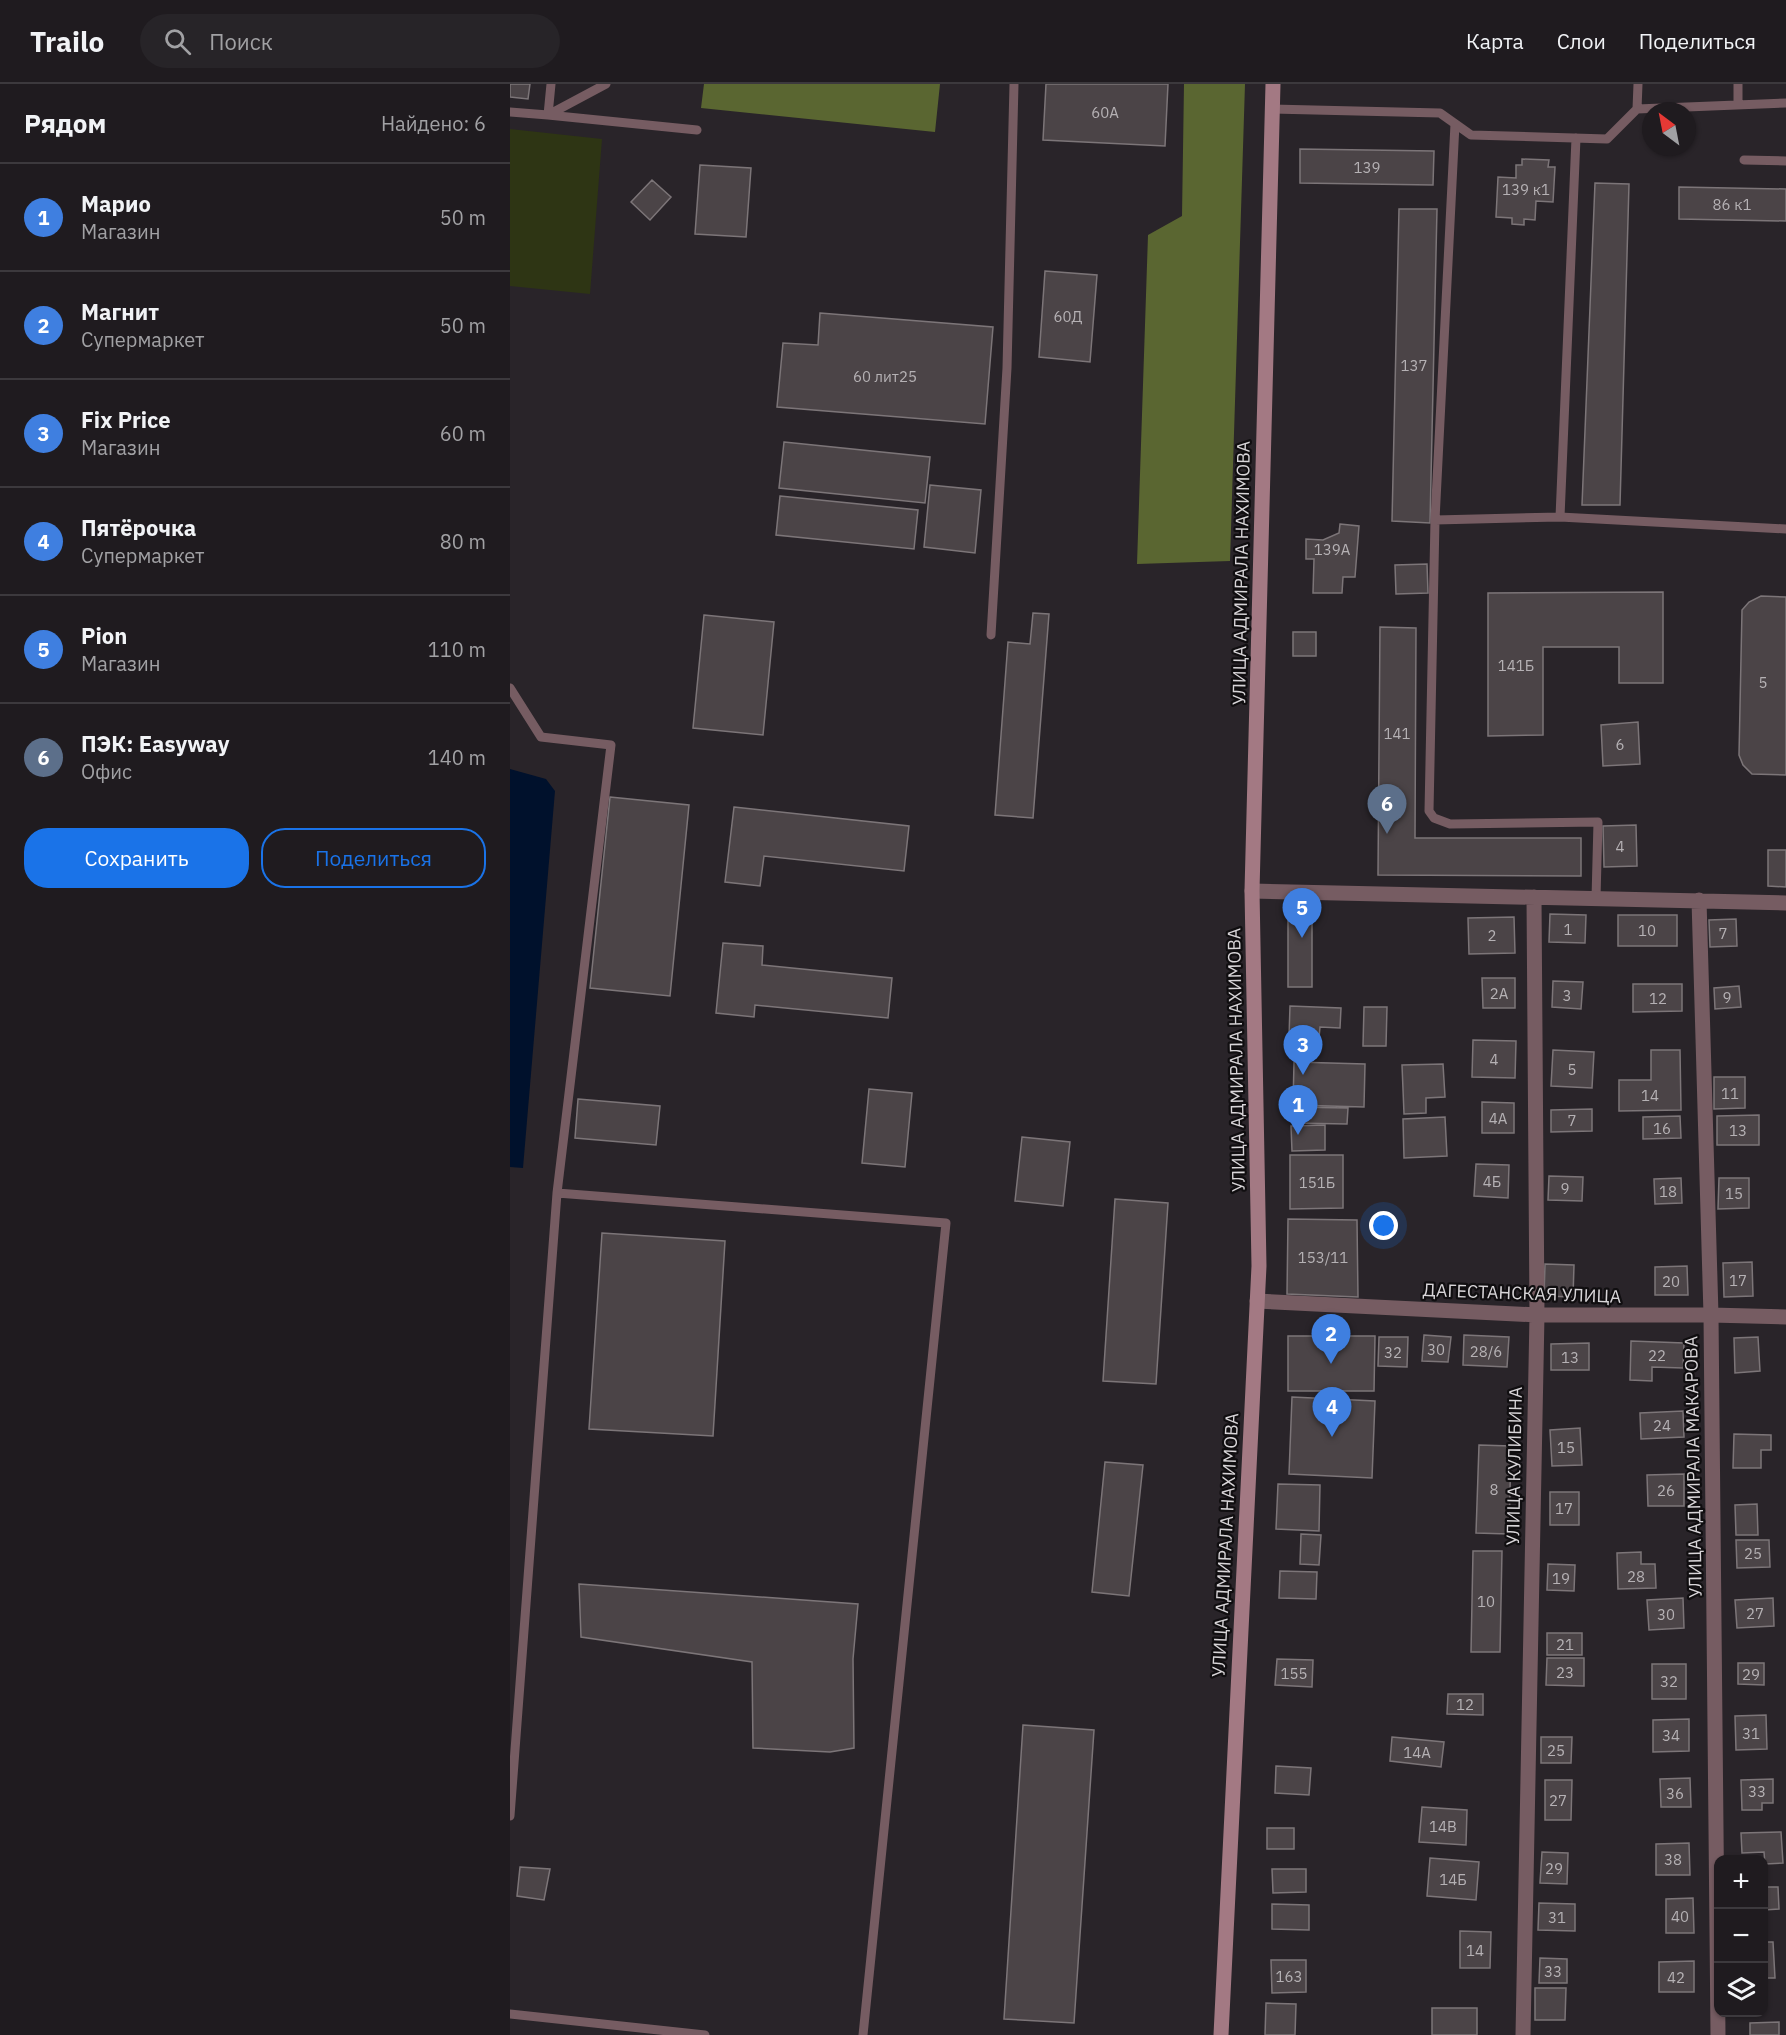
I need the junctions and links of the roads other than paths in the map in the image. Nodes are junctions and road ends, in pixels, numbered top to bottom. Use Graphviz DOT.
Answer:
graph roads {
  1 [pos="551,84"];
  2 [pos="606,84"];
  3 [pos="1014,84"];
  4 [pos="1272,84"];
  5 [pos="1638,84"];
  6 [pos="1738,84"];
  7 [pos="1786,103"];
  8 [pos="1738,104"];
  9 [pos="1272,109"];
  10 [pos="1637,109"];
  11 [pos="510,112"];
  12 [pos="548,115"];
  13 [pos="1455,124"];
  14 [pos="697,130"];
  15 [pos="1576,138"];
  16 [pos="1744,160"];
  17 [pos="1786,161"];
  18 [pos="1560,517"];
  19 [pos="1435,520"];
  20 [pos="1786,528"];
  21 [pos="991,635"];
  22 [pos="510,688"];
  23 [pos="1252,891"];
  24 [pos="1534,897"];
  25 [pos="1596,898"];
  26 [pos="1699,900"];
  27 [pos="1786,903"];
  28 [pos="557,1193"];
  29 [pos="1257,1301"];
  30 [pos="1537,1315"];
  31 [pos="1711,1315"];
  32 [pos="1786,1317"];
  33 [pos="510,1816"];
  34 [pos="510,2014"];
  35 [pos="705,2035"];
  36 [pos="863,2035"];
  37 [pos="1221,2035"];
  38 [pos="1523,2035"];
  39 [pos="1718,2035"];
  1 -- 12 [label="lane"];
  2 -- 12 [label="lane"];
  3 -- 21 [label="lane"];
  4 -- 9 [label="main road, УЛИЦА АДМИРАЛА НАХИМОВА"];
  5 -- 10 [label="lane"];
  6 -- 8 [label="lane"];
  7 -- 8 [label="lane"];
  8 -- 10 [label="lane"];
  9 -- 13 [label="lane"];
  9 -- 23 [label="main road, УЛИЦА АДМИРАЛА НАХИМОВА"];
  10 -- 15 [label="lane"];
  11 -- 12 [label="lane"];
  12 -- 14 [label="lane"];
  13 -- 15 [label="lane"];
  13 -- 19 [label="lane"];
  15 -- 18 [label="lane"];
  16 -- 17 [label="lane"];
  18 -- 19 [label="lane"];
  18 -- 20 [label="lane"];
  19 -- 25 [label="lane"];
  22 -- 28 [label="lane"];
  23 -- 24 [label="street"];
  23 -- 29 [label="main road, УЛИЦА АДМИРАЛА НАХИМОВА"];
  24 -- 25 [label="street"];
  24 -- 30 [label="street, УЛИЦА КУЛИБИНА"];
  25 -- 26 [label="street"];
  26 -- 27 [label="street"];
  26 -- 31 [label="street, УЛИЦА АДМИРАЛА МАКАРОВА"];
  28 -- 33 [label="lane"];
  28 -- 36 [label="lane"];
  29 -- 30 [label="street, ДАГЕСТАНСКАЯ УЛИЦА"];
  29 -- 37 [label="main road, УЛИЦА АДМИРАЛА НАХИМОВА"];
  30 -- 31 [label="street, ДАГЕСТАНСКАЯ УЛИЦА"];
  30 -- 38 [label="street, УЛИЦА КУЛИБИНА"];
  31 -- 32 [label="street, ДАГЕСТАНСКАЯ УЛИЦА"];
  31 -- 39 [label="street, УЛИЦА АДМИРАЛА МАКАРОВА"];
  34 -- 35 [label="lane"];
}
